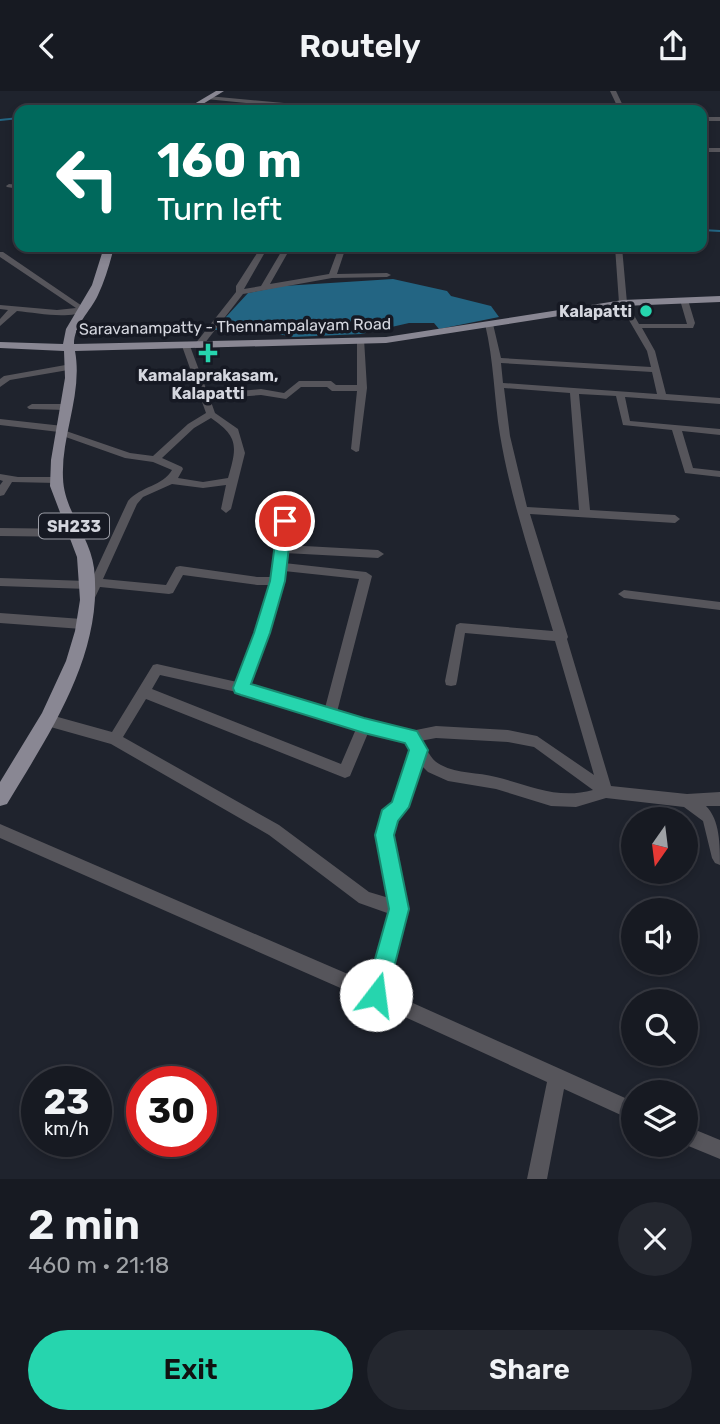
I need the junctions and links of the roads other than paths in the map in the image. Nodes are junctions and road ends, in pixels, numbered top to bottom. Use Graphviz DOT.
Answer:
graph roads {
  1 [pos="221,91"];
  2 [pos="208,98"];
  3 [pos="196,105"];
  4 [pos="264,105"];
  5 [pos="9,186"];
  6 [pos="14,186"];
  7 [pos="107,252"];
  8 [pos="261,252"];
  9 [pos="284,252"];
  10 [pos="340,252"];
  11 [pos="618,252"];
  12 [pos="0,254"];
  13 [pos="387,275"];
  14 [pos="332,276"];
  15 [pos="265,286"];
  16 [pos="240,292"];
  17 [pos="720,299"];
  18 [pos="684,300"];
  19 [pos="623,303"];
  20 [pos="0,307"];
  21 [pos="15,308"];
  22 [pos="84,310"];
  23 [pos="0,324"];
  24 [pos="489,324"];
  25 [pos="638,326"];
  26 [pos="360,341"];
  27 [pos="0,345"];
  28 [pos="67,346"];
  29 [pos="192,346"];
  30 [pos="497,360"];
  31 [pos="71,367"];
  32 [pos="655,370"];
  33 [pos="2,380"];
  34 [pos="499,385"];
  35 [pos="362,388"];
  36 [pos="575,390"];
  37 [pos="620,393"];
  38 [pos="662,396"];
  39 [pos="205,397"];
  40 [pos="720,401"];
  41 [pos="32,407"];
  42 [pos="66,407"];
  43 [pos="211,414"];
  44 [pos="0,422"];
  45 [pos="676,428"];
  46 [pos="63,431"];
  47 [pos="720,432"];
  48 [pos="356,449"];
  49 [pos="155,459"];
  50 [pos="720,474"];
  51 [pos="4,478"];
  52 [pos="57,480"];
  53 [pos="171,481"];
  54 [pos="232,481"];
  55 [pos="0,493"];
  56 [pos="291,494"];
  57 [pos="226,509"];
  58 [pos="523,510"];
  59 [pos="585,513"];
  60 [pos="676,519"];
  61 [pos="0,532"];
  62 [pos="78,533"];
  63 [pos="280,548"];
  64 [pos="378,554"];
  65 [pos="278,566"];
  66 [pos="277,581"];
  67 [pos="0,582"];
  68 [pos="92,584"];
  69 [pos="624,594"];
  70 [pos="720,606"];
  71 [pos="0,618"];
  72 [pos="82,624"];
  73 [pos="562,637"];
  74 [pos="451,681"];
  75 [pos="241,688"];
  76 [pos="144,692"];
  77 [pos="330,715"];
  78 [pos="47,720"];
  79 [pos="364,726"];
  80 [pos="115,739"];
  81 [pos="415,743"];
  82 [pos="606,792"];
  83 [pos="0,798"];
  84 [pos="720,799"];
  85 [pos="687,801"];
  86 [pos="0,831"];
  87 [pos="720,858"];
  88 [pos="399,909"];
  89 [pos="376,995"];
  90 [pos="557,1079"];
  91 [pos="621,1106"];
  92 [pos="698,1140"];
  93 [pos="720,1150"];
  94 [pos="537,1179"];
  1 -- 2 [label="main road"];
  2 -- 3 [label="main road"];
  2 -- 4 [label="street"];
  5 -- 6 [label="street"];
  7 -- 22 [label="main road"];
  8 -- 16 [label="street"];
  9 -- 15 [label="street"];
  10 -- 14 [label="street"];
  11 -- 19 [label="street"];
  12 -- 22 [label="street"];
  13 -- 14 [label="street"];
  14 -- 15 [label="street"];
  15 -- 16 [label="street"];
  16 -- 29 [label="street"];
  17 -- 18 [label="main road, Saravanampatty - Thennampalayam Road"];
  18 -- 19 [label="main road, Saravanampatty - Thennampalayam Road"];
  18 -- 25 [label="street"];
  19 -- 24 [label="main road, Saravanampatty - Thennampalayam Road"];
  19 -- 25 [label="street"];
  20 -- 21 [label="street"];
  21 -- 22 [label="street"];
  21 -- 23 [label="street"];
  22 -- 28 [label="main road"];
  24 -- 26 [label="main road, Saravanampatty - Thennampalayam Road"];
  24 -- 30 [label="street"];
  25 -- 32 [label="street"];
  26 -- 29 [label="main road, Saravanampatty - Thennampalayam Road"];
  26 -- 35 [label="street"];
  27 -- 28 [label="main road, Saravanampatty - Thennampalayam Road"];
  28 -- 29 [label="main road, Saravanampatty - Thennampalayam Road"];
  28 -- 31 [label="main road, SH233"];
  29 -- 39 [label="street"];
  30 -- 32 [label="street"];
  30 -- 34 [label="street"];
  31 -- 33 [label="street"];
  31 -- 42 [label="main road, SH233"];
  32 -- 38 [label="street"];
  34 -- 36 [label="street"];
  34 -- 58 [label="street"];
  35 -- 39 [label="street"];
  35 -- 48 [label="street"];
  36 -- 37 [label="street"];
  36 -- 59 [label="street"];
  37 -- 38 [label="street"];
  37 -- 45 [label="street"];
  38 -- 40 [label="street"];
  39 -- 43 [label="street"];
  41 -- 42 [label="street"];
  42 -- 46 [label="main road, SH233"];
  43 -- 49 [label="street"];
  43 -- 54 [label="street"];
  44 -- 46 [label="street"];
  45 -- 47 [label="street"];
  45 -- 50 [label="street"];
  46 -- 49 [label="street"];
  46 -- 52 [label="main road, SH233"];
  49 -- 53 [label="street"];
  51 -- 52 [label="street"];
  51 -- 55 [label="street"];
  52 -- 62 [label="main road, SH233"];
  53 -- 54 [label="street"];
  53 -- 68 [label="street"];
  54 -- 57 [label="street"];
  56 -- 63 [label="street"];
  58 -- 59 [label="street"];
  58 -- 73 [label="street"];
  59 -- 60 [label="street"];
  61 -- 62 [label="street"];
  62 -- 68 [label="main road, SH233"];
  63 -- 64 [label="street"];
  63 -- 65 [label="street"];
  65 -- 66 [label="street"];
  65 -- 77 [label="street"];
  66 -- 68 [label="street"];
  66 -- 75 [label="street"];
  67 -- 68 [label="street"];
  68 -- 72 [label="main road, SH233"];
  69 -- 70 [label="street"];
  71 -- 72 [label="street"];
  72 -- 78 [label="main road, SH233"];
  73 -- 74 [label="street"];
  73 -- 82 [label="street"];
  75 -- 76 [label="street"];
  75 -- 77 [label="street"];
  76 -- 79 [label="street"];
  76 -- 80 [label="street"];
  77 -- 79 [label="street"];
  78 -- 80 [label="street"];
  78 -- 83 [label="main road, SH233"];
  79 -- 81 [label="street"];
  80 -- 88 [label="street"];
  81 -- 82 [label="street"];
  81 -- 82 [label="street"];
  81 -- 88 [label="street"];
  82 -- 85 [label="street"];
  84 -- 85 [label="street"];
  85 -- 87 [label="street"];
  86 -- 89 [label="street"];
  88 -- 89 [label="street"];
  89 -- 90 [label="street"];
  90 -- 91 [label="street"];
  90 -- 94 [label="street"];
  92 -- 93 [label="street"];
}
